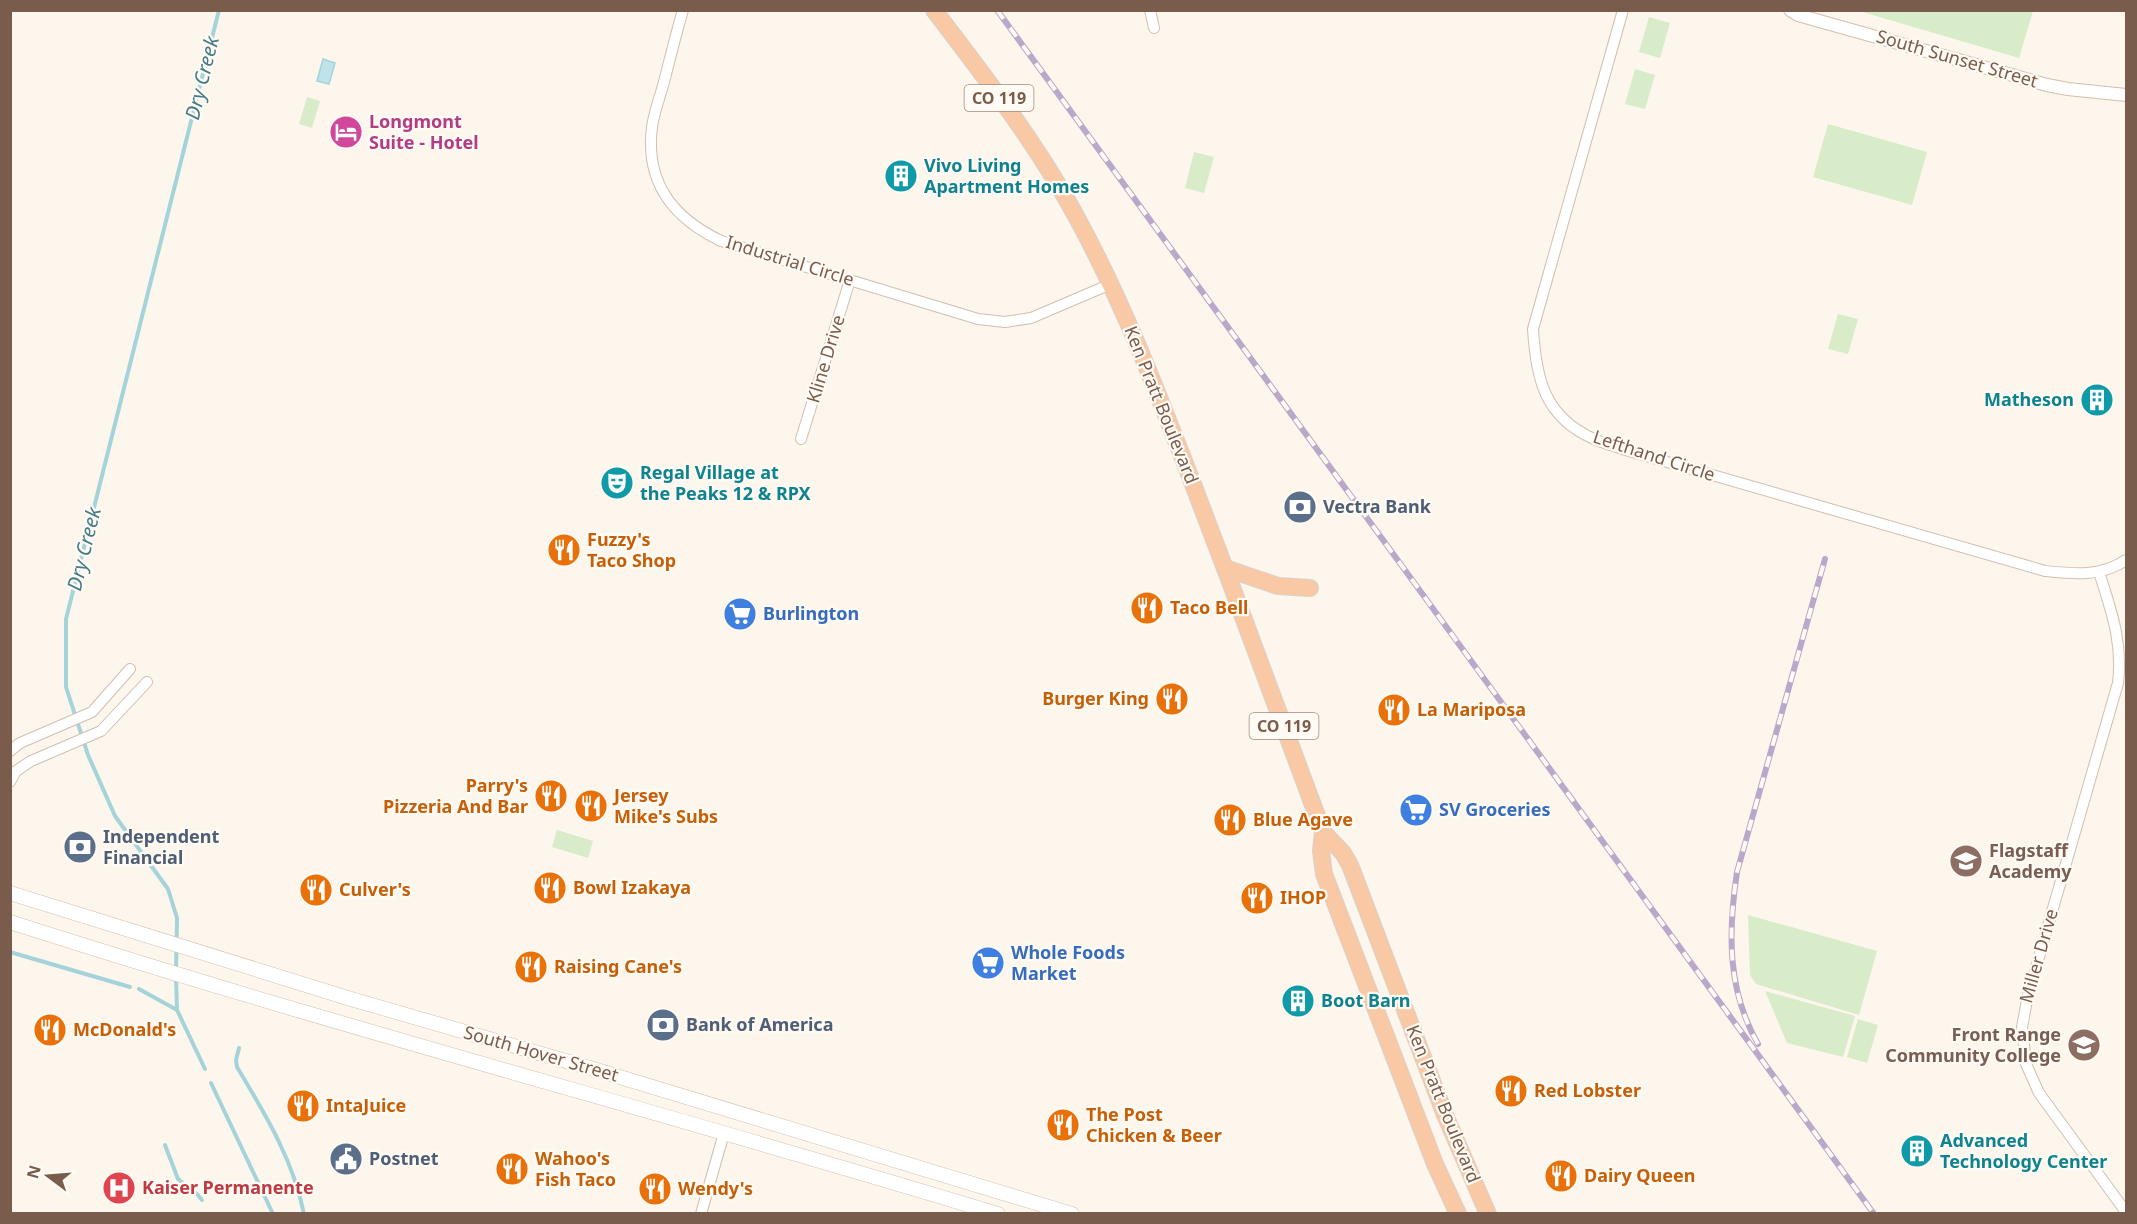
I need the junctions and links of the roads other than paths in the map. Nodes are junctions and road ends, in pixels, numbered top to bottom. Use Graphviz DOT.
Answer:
graph roads {
  1 [pos="683,10"];
  2 [pos="934,10"];
  3 [pos="1150,10"];
  4 [pos="1623,10"];
  5 [pos="1790,10"];
  6 [pos="1154,28"];
  7 [pos="2127,95"];
  8 [pos="850,280"];
  9 [pos="1111,284"];
  10 [pos="801,439"];
  11 [pos="2127,560"];
  12 [pos="1225,568"];
  13 [pos="2099,572"];
  14 [pos="1310,588"];
  15 [pos="130,669"];
  16 [pos="147,682"];
  17 [pos="10,751"];
  18 [pos="10,782"];
  19 [pos="1323,832"];
  20 [pos="10,893"];
  21 [pos="10,922"];
  22 [pos="731,1111"];
  23 [pos="724,1133"];
  24 [pos="2127,1212"];
  25 [pos="701,1214"];
  26 [pos="998,1214"];
  27 [pos="1072,1214"];
  28 [pos="1458,1214"];
  29 [pos="1488,1214"];
  1 -- 8 [label="street, Industrial Circle"];
  2 -- 9 [label="highway, Ken Pratt Boulevard / CO 119"];
  3 -- 6 [label="street"];
  4 -- 13 [label="street, Lefthand Circle"];
  5 -- 7 [label="street, South Sunset Street"];
  8 -- 9 [label="street, Industrial Circle"];
  8 -- 10 [label="street, Kline Drive"];
  9 -- 12 [label="highway, Ken Pratt Boulevard / CO 119"];
  11 -- 13 [label="street, Lefthand Circle"];
  12 -- 14 [label="highway"];
  12 -- 19 [label="highway, Ken Pratt Boulevard / CO 119"];
  13 -- 24 [label="street, Miller Drive"];
  15 -- 17 [label="street"];
  16 -- 18 [label="street"];
  19 -- 28 [label="highway, Ken Pratt Boulevard / CO 119"];
  19 -- 29 [label="highway, Ken Pratt Boulevard / CO 119"];
  20 -- 22 [label="main road, South Hover Street"];
  21 -- 23 [label="main road, South Hover Street"];
  22 -- 23 [label="main road"];
  22 -- 27 [label="main road, South Hover Street"];
  23 -- 25 [label="street"];
  23 -- 26 [label="main road, South Hover Street"];
}
